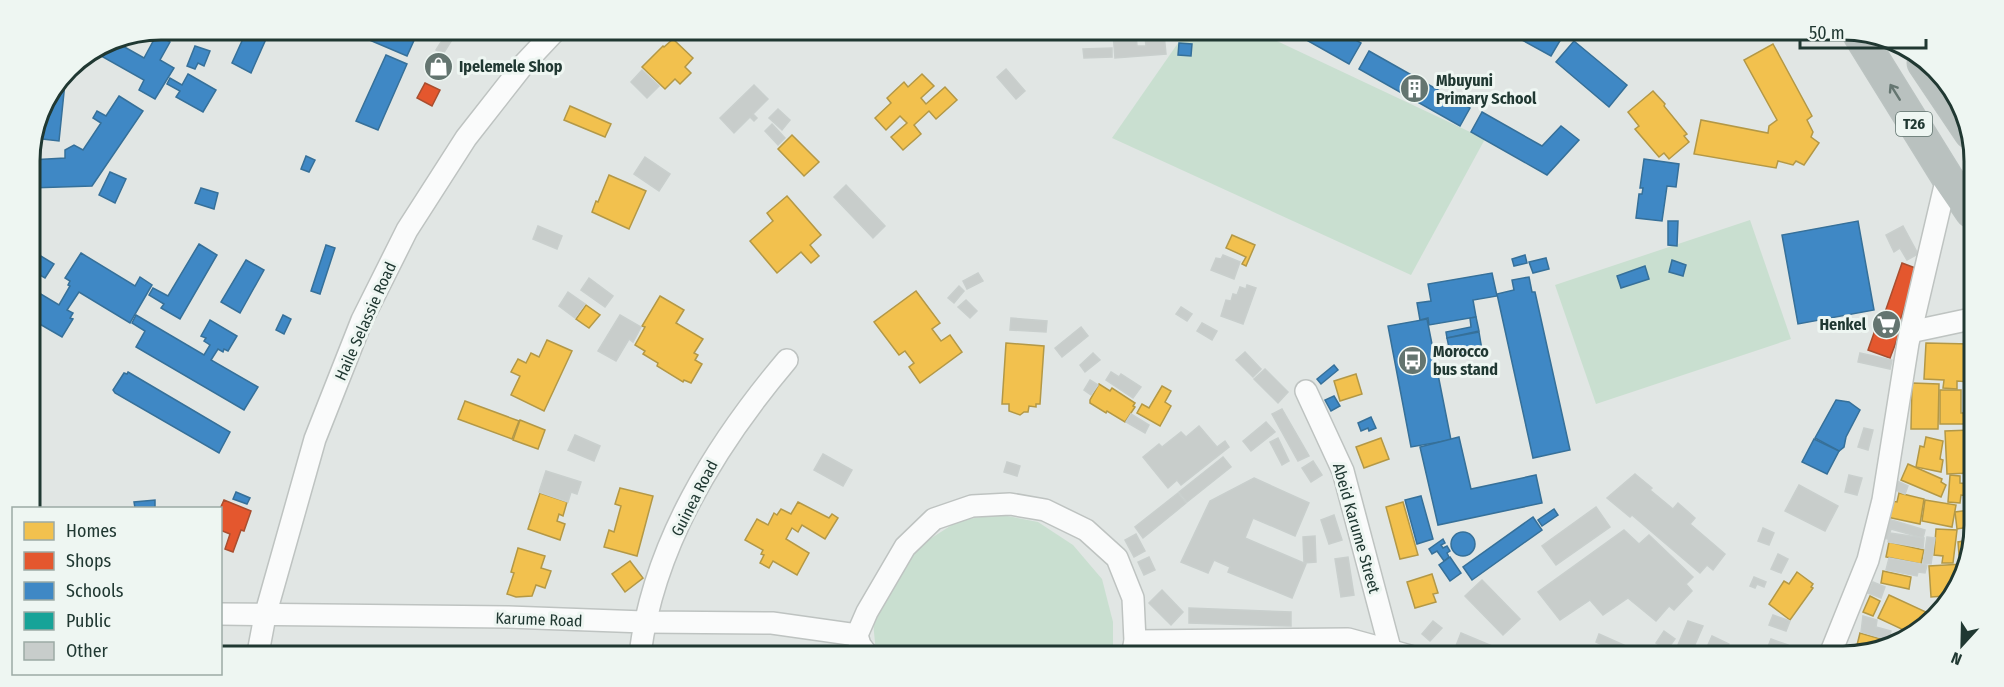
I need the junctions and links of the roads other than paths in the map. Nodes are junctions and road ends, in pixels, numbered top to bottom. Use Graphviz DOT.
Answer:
graph roads {
  1 [pos="546,41"];
  2 [pos="1865,43"];
  3 [pos="1947,177"];
  4 [pos="1964,202"];
  5 [pos="1964,321"];
  6 [pos="1910,333"];
  7 [pos="787,360"];
  8 [pos="1306,391"];
  9 [pos="222,614"];
  10 [pos="265,616"];
  11 [pos="644,622"];
  12 [pos="857,635"];
  13 [pos="259,646"];
  14 [pos="641,646"];
  15 [pos="861,646"];
  16 [pos="1134,646"];
  17 [pos="1182,646"];
  18 [pos="1371,646"];
  19 [pos="1396,646"];
  20 [pos="1833,646"];
  1 -- 10 [label="street, Haile Selassie Road"];
  3 -- 2 [label="highway, T26, one-way"];
  3 -- 4 [label="highway, T26"];
  3 -- 6 [label="street"];
  5 -- 6 [label="street"];
  6 -- 20 [label="street"];
  7 -- 11 [label="street, Guinea Road"];
  8 -- 19 [label="street, Abeid Karume Street"];
  9 -- 10 [label="street, Karume Road"];
  10 -- 11 [label="street, Karume Road"];
  10 -- 13 [label="street, Haile Selassie Road"];
  11 -- 12 [label="street, Karume Road"];
  11 -- 14 [label="street, Guinea Road"];
  12 -- 15 [label="street"];
  12 -- 16 [label="street"];
  17 -- 18 [label="street"];
}
